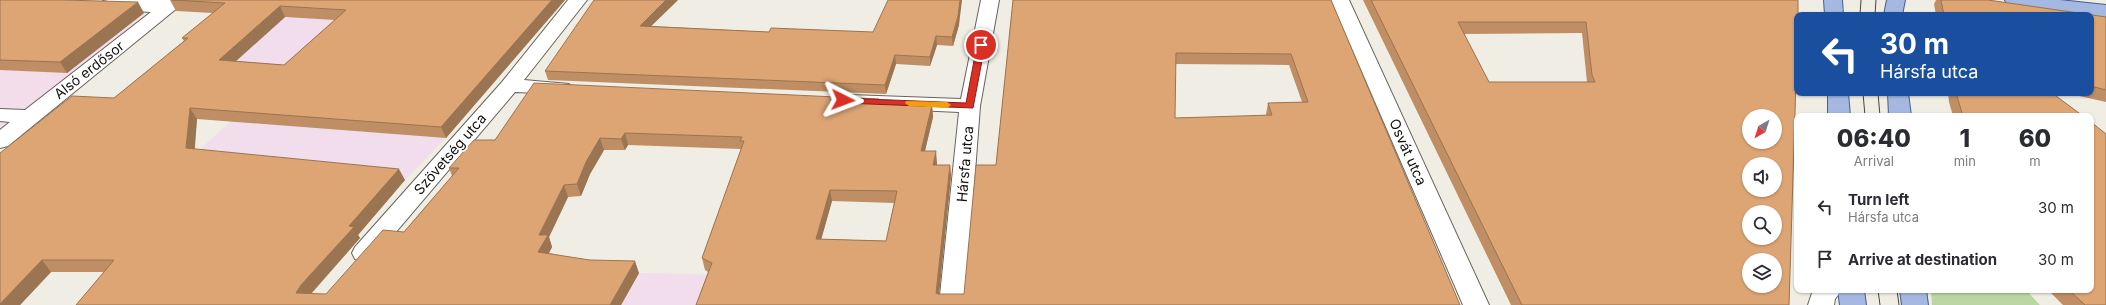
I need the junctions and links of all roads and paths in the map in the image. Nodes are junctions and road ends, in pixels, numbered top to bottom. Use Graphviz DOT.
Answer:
graph roads {
  1 [pos="578,0"];
  2 [pos="990,0"];
  3 [pos="1340,0"];
  4 [pos="1833,0"];
  5 [pos="1896,0"];
  6 [pos="2014,0"];
  7 [pos="173,3"];
  8 [pos="92,4"];
  9 [pos="2106,11"];
  10 [pos="1834,12"];
  11 [pos="1894,12"];
  12 [pos="509,86"];
  13 [pos="581,89"];
  14 [pos="1838,96"];
  15 [pos="1898,96"];
  16 [pos="835,100"];
  17 [pos="970,106"];
  18 [pos="1840,113"];
  19 [pos="1900,113"];
  20 [pos="0,115"];
  21 [pos="30,117"];
  22 [pos="0,141"];
  23 [pos="349,270"];
  24 [pos="1826,293"];
  25 [pos="1851,293"];
  26 [pos="1913,293"];
  27 [pos="952,305"];
  28 [pos="1476,305"];
  29 [pos="1821,305"];
  30 [pos="1853,305"];
  31 [pos="1915,305"];
  1 -- 12 [label="street, Szövetség utca"];
  2 -- 17 [label="street, Hársfa utca"];
  3 -- 28 [label="street, Osvát utca"];
  4 -- 10 [label="main road"];
  5 -- 11 [label="main road"];
  6 -- 9 [label="main road"];
  7 -- 8 [label="street"];
  7 -- 21 [label="street, Alsó erdősor"];
  12 -- 13 [label="street"];
  12 -- 23 [label="street, Szövetség utca"];
  14 -- 18 [label="main road"];
  15 -- 19 [label="main road"];
  16 -- 17 [label="street"];
  17 -- 27 [label="street, Hársfa utca"];
  20 -- 21 [label="street"];
  21 -- 22 [label="street, Alsó erdősor"];
  24 -- 29 [label="street"];
  25 -- 30 [label="main road"];
  26 -- 31 [label="main road"];
}
